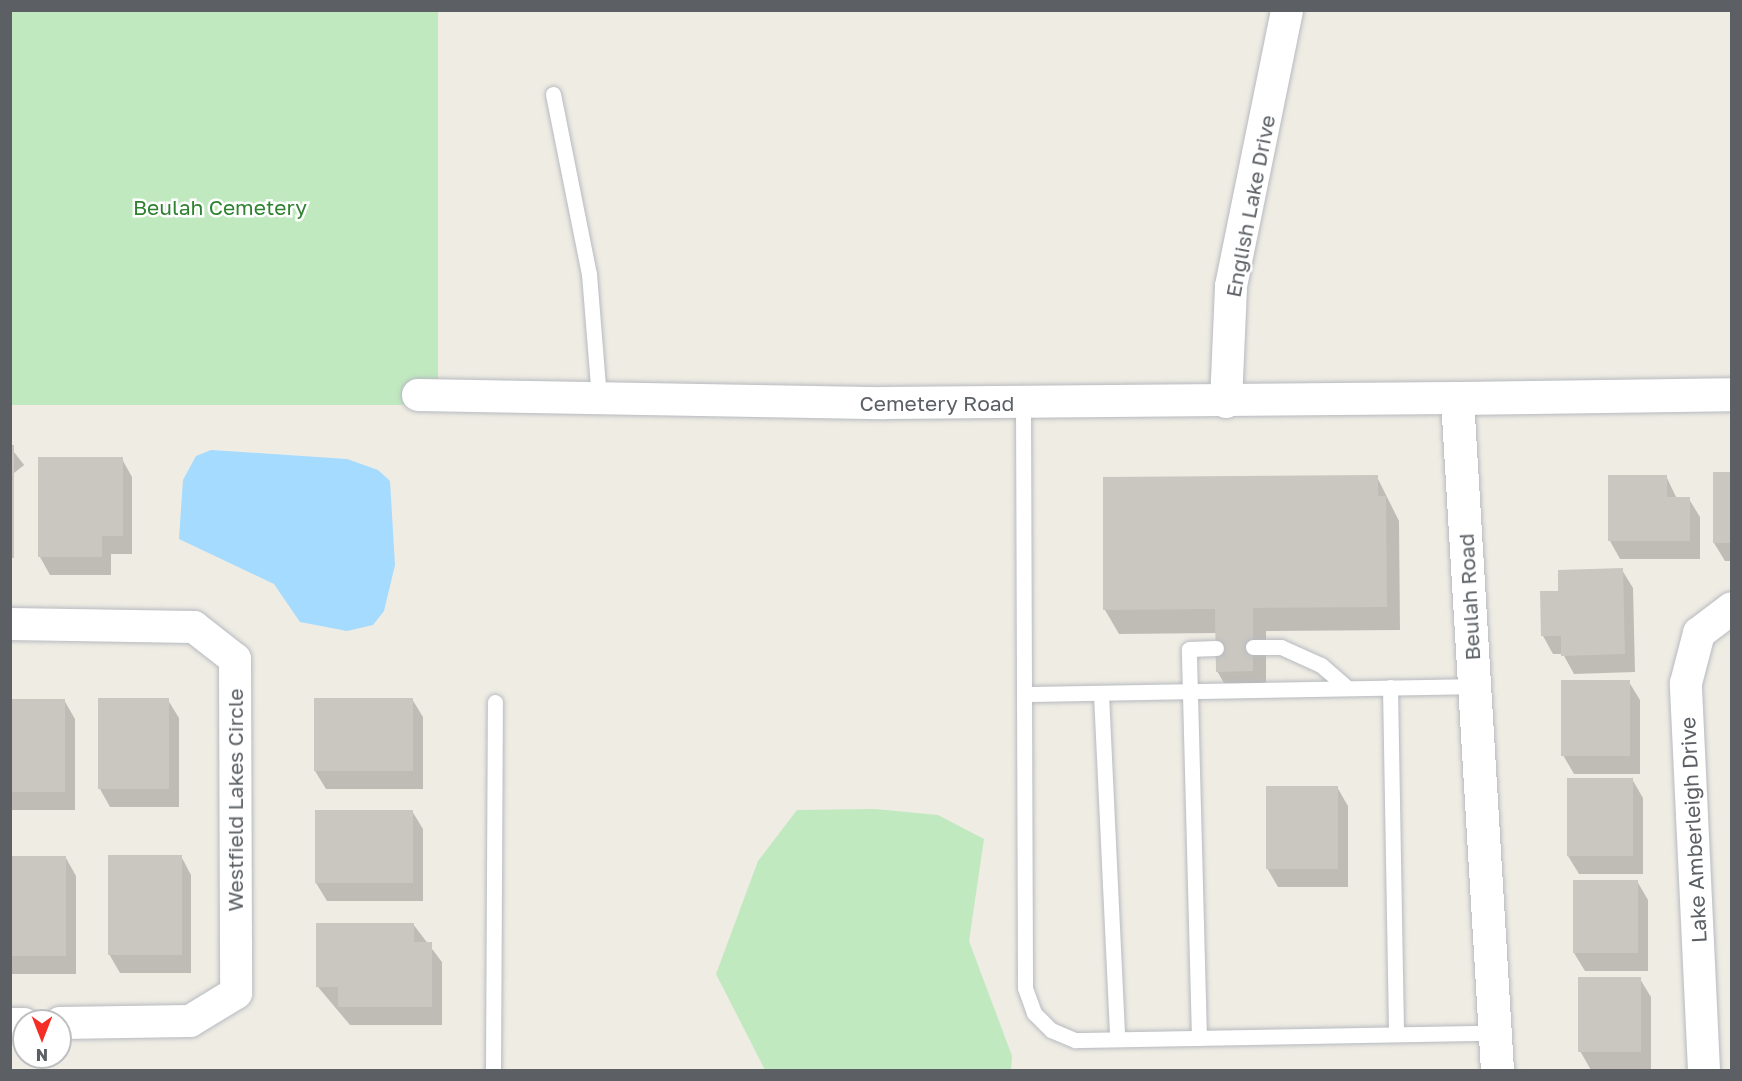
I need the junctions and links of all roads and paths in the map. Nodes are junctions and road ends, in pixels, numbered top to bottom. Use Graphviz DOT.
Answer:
graph roads {
  1 [pos="1287,10"];
  2 [pos="553,94"];
  3 [pos="1731,394"];
  4 [pos="418,395"];
  5 [pos="599,398"];
  6 [pos="1457,398"];
  7 [pos="1226,402"];
  8 [pos="1023,403"];
  9 [pos="1731,608"];
  10 [pos="10,624"];
  11 [pos="1253,647"];
  12 [pos="1215,648"];
  13 [pos="1474,686"];
  14 [pos="1390,687"];
  15 [pos="1347,688"];
  16 [pos="1190,691"];
  17 [pos="1024,694"];
  18 [pos="1101,694"];
  19 [pos="495,702"];
  20 [pos="72,1023"];
  21 [pos="1495,1033"];
  22 [pos="1396,1035"];
  23 [pos="1198,1038"];
  24 [pos="1118,1039"];
  25 [pos="493,1071"];
  26 [pos="1497,1071"];
  27 [pos="1704,1071"];
  1 -- 7 [label="street, English Lake Drive"];
  2 -- 5 [label="lane"];
  3 -- 6 [label="street"];
  4 -- 5 [label="street, Cemetery Road"];
  5 -- 8 [label="street, Cemetery Road"];
  6 -- 7 [label="street, Cemetery Road"];
  6 -- 13 [label="street, Beulah Road"];
  7 -- 8 [label="street, Cemetery Road"];
  8 -- 17 [label="lane"];
  9 -- 27 [label="street, Lake Amberleigh Drive"];
  10 -- 20 [label="street, Westfield Lakes Circle"];
  11 -- 15 [label="lane"];
  12 -- 16 [label="lane"];
  13 -- 14 [label="lane"];
  13 -- 21 [label="street, Beulah Road"];
  14 -- 15 [label="lane"];
  14 -- 22 [label="lane"];
  15 -- 16 [label="lane"];
  16 -- 18 [label="lane"];
  16 -- 23 [label="lane"];
  17 -- 18 [label="lane"];
  17 -- 24 [label="lane"];
  18 -- 24 [label="lane"];
  19 -- 25 [label="lane"];
  21 -- 22 [label="lane"];
  21 -- 26 [label="street, Beulah Road"];
  22 -- 23 [label="lane"];
  23 -- 24 [label="lane"];
}
